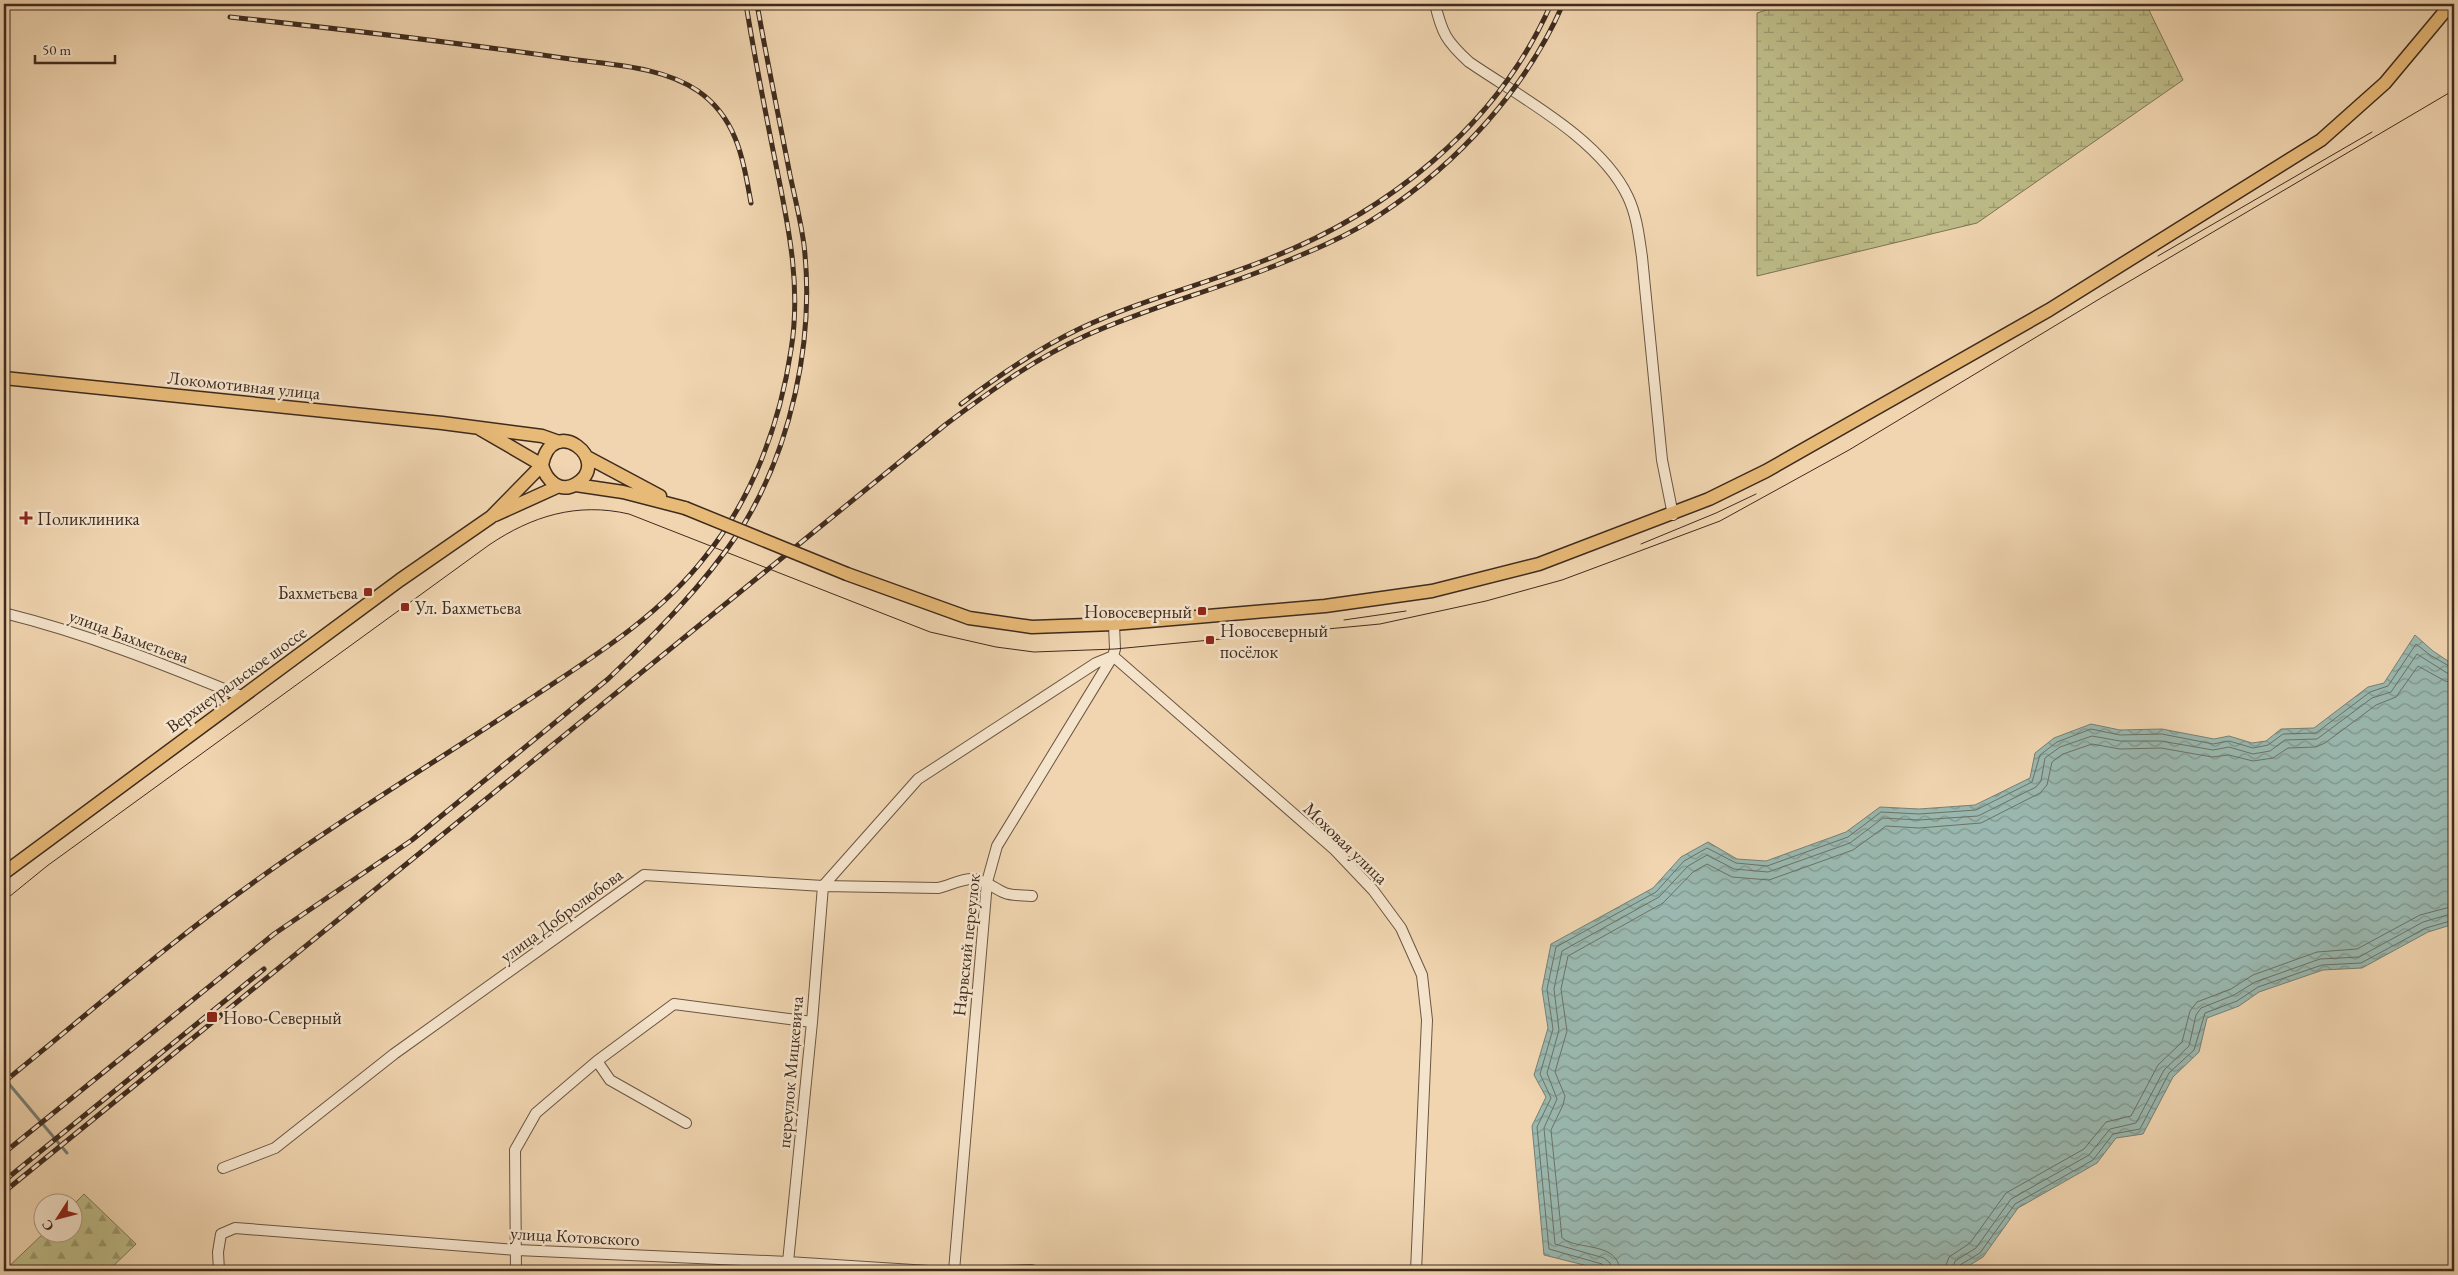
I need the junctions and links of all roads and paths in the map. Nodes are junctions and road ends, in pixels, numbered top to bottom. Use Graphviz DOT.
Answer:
graph roads {
  1 [pos="1435,4"];
  2 [pos="2451,4"];
  3 [pos="4,378"];
  4 [pos="480,429"];
  5 [pos="559,442"];
  6 [pos="587,457"];
  7 [pos="542,465"];
  8 [pos="576,485"];
  9 [pos="559,486"];
  10 [pos="685,508"];
  11 [pos="1673,515"];
  12 [pos="491,517"];
  13 [pos="4,613"];
  14 [pos="1114,624"];
  15 [pos="1113,656"];
  16 [pos="241,696"];
  17 [pos="4,873"];
  18 [pos="987,882"];
  19 [pos="822,886"];
  20 [pos="1032,896"];
  21 [pos="812,1022"];
  22 [pos="597,1061"];
  23 [pos="686,1123"];
  24 [pos="223,1168"];
  25 [pos="517,1250"];
  26 [pos="788,1262"];
  27 [pos="1032,1270"];
  28 [pos="219,1271"];
  29 [pos="516,1271"];
  30 [pos="930,1271"];
  31 [pos="954,1271"];
  32 [pos="1001,1271"];
  33 [pos="1416,1271"];
  1 -- 11 [label="street"];
  2 -- 11 [label="main road"];
  3 -- 4 [label="main road, Локомотивная улица"];
  4 -- 5 [label="main road"];
  4 -- 7 [label="main road"];
  5 -- 6 [label="main road"];
  5 -- 7 [label="main road"];
  6 -- 8 [label="main road"];
  6 -- 10 [label="main road"];
  7 -- 9 [label="main road"];
  7 -- 12 [label="main road"];
  8 -- 9 [label="main road"];
  8 -- 10 [label="main road"];
  9 -- 12 [label="main road"];
  10 -- 14 [label="main road, bridge"];
  11 -- 14 [label="main road"];
  12 -- 16 [label="main road, Верхнеуральское шоссе"];
  13 -- 16 [label="street, улица Бахметьева"];
  14 -- 15 [label="street"];
  15 -- 18 [label="street, Нарвский переулок"];
  15 -- 19 [label="street"];
  15 -- 33 [label="street, Моховая улица"];
  16 -- 17 [label="main road, Верхнеуральское шоссе"];
  18 -- 19 [label="street, улица Добролюбова"];
  18 -- 20 [label="street, улица Добролюбова"];
  18 -- 31 [label="street, Нарвский переулок"];
  19 -- 21 [label="street, переулок Мицкевича"];
  19 -- 24 [label="street, улица Добролюбова"];
  21 -- 22 [label="street"];
  21 -- 26 [label="street, переулок Мицкевича"];
  22 -- 23 [label="street"];
  22 -- 25 [label="street"];
  25 -- 26 [label="street, улица Котовского"];
  25 -- 28 [label="street, улица Котовского"];
  25 -- 29 [label="street"];
  26 -- 30 [label="street, улица Котовского"];
  27 -- 32 [label="street"];
}
